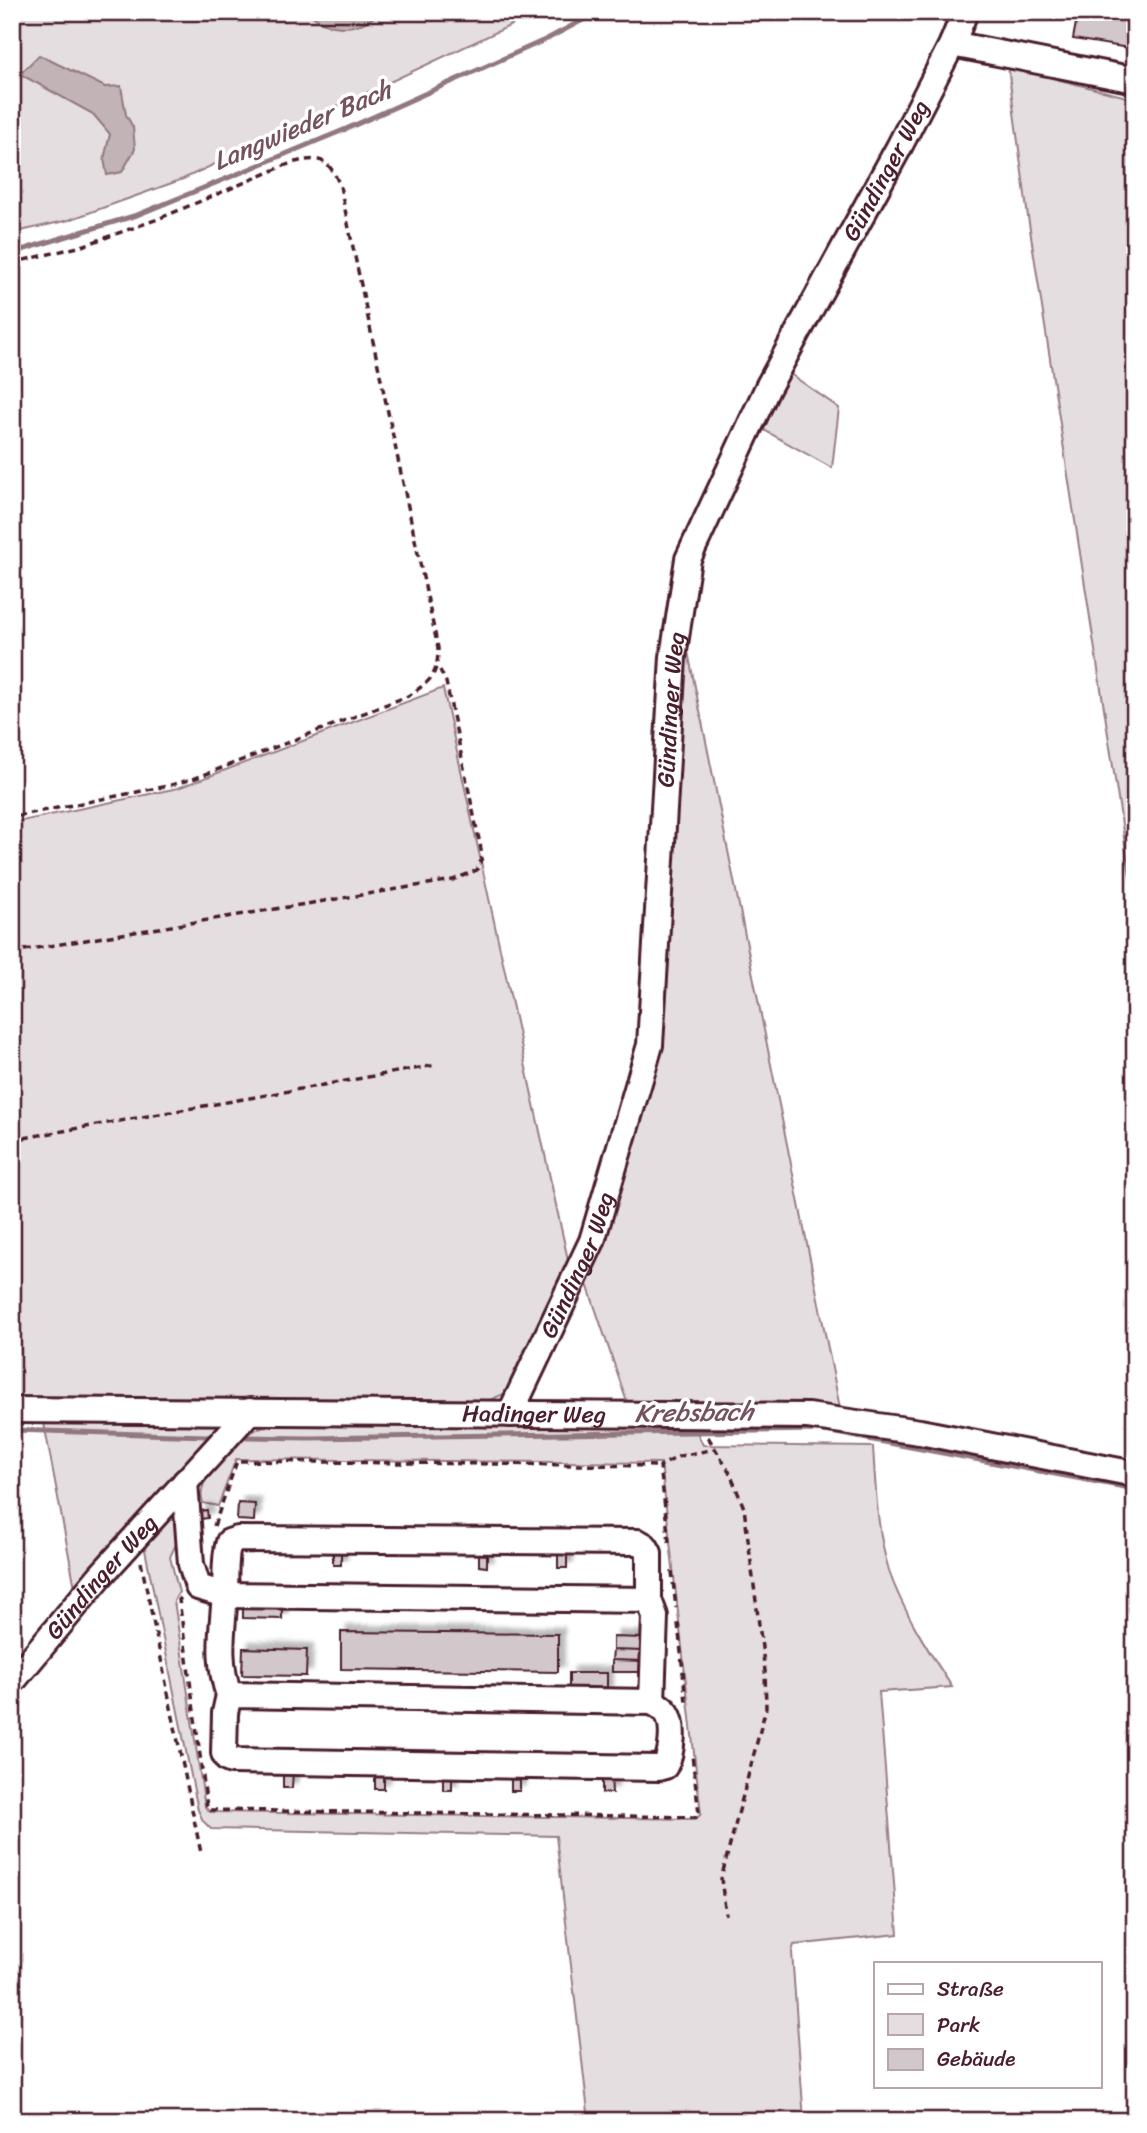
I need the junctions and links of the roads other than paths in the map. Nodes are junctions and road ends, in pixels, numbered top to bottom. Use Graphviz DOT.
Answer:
graph roads {
  1 [pos="965,12"];
  2 [pos="952,44"];
  3 [pos="1135,80"];
  4 [pos="12,1410"];
  5 [pos="250,1411"];
  6 [pos="510,1414"];
  7 [pos="1135,1474"];
  8 [pos="185,1482"];
  9 [pos="225,1595"];
  10 [pos="649,1600"];
  11 [pos="12,1682"];
  12 [pos="229,1695"];
  13 [pos="652,1702"];
  1 -- 2 [label="street, Gündinger Weg"];
  2 -- 3 [label="street"];
  2 -- 6 [label="street, Gündinger Weg"];
  4 -- 5 [label="street, Hadinger Weg"];
  5 -- 6 [label="street, Hadinger Weg"];
  5 -- 8 [label="street, Gündinger Weg"];
  6 -- 7 [label="street, Hadinger Weg"];
  8 -- 9 [label="street"];
  8 -- 11 [label="street, Gündinger Weg"];
  9 -- 10 [label="street"];
  9 -- 10 [label="street"];
  9 -- 12 [label="street"];
  10 -- 13 [label="street"];
  12 -- 13 [label="street"];
  12 -- 13 [label="street"];
}
